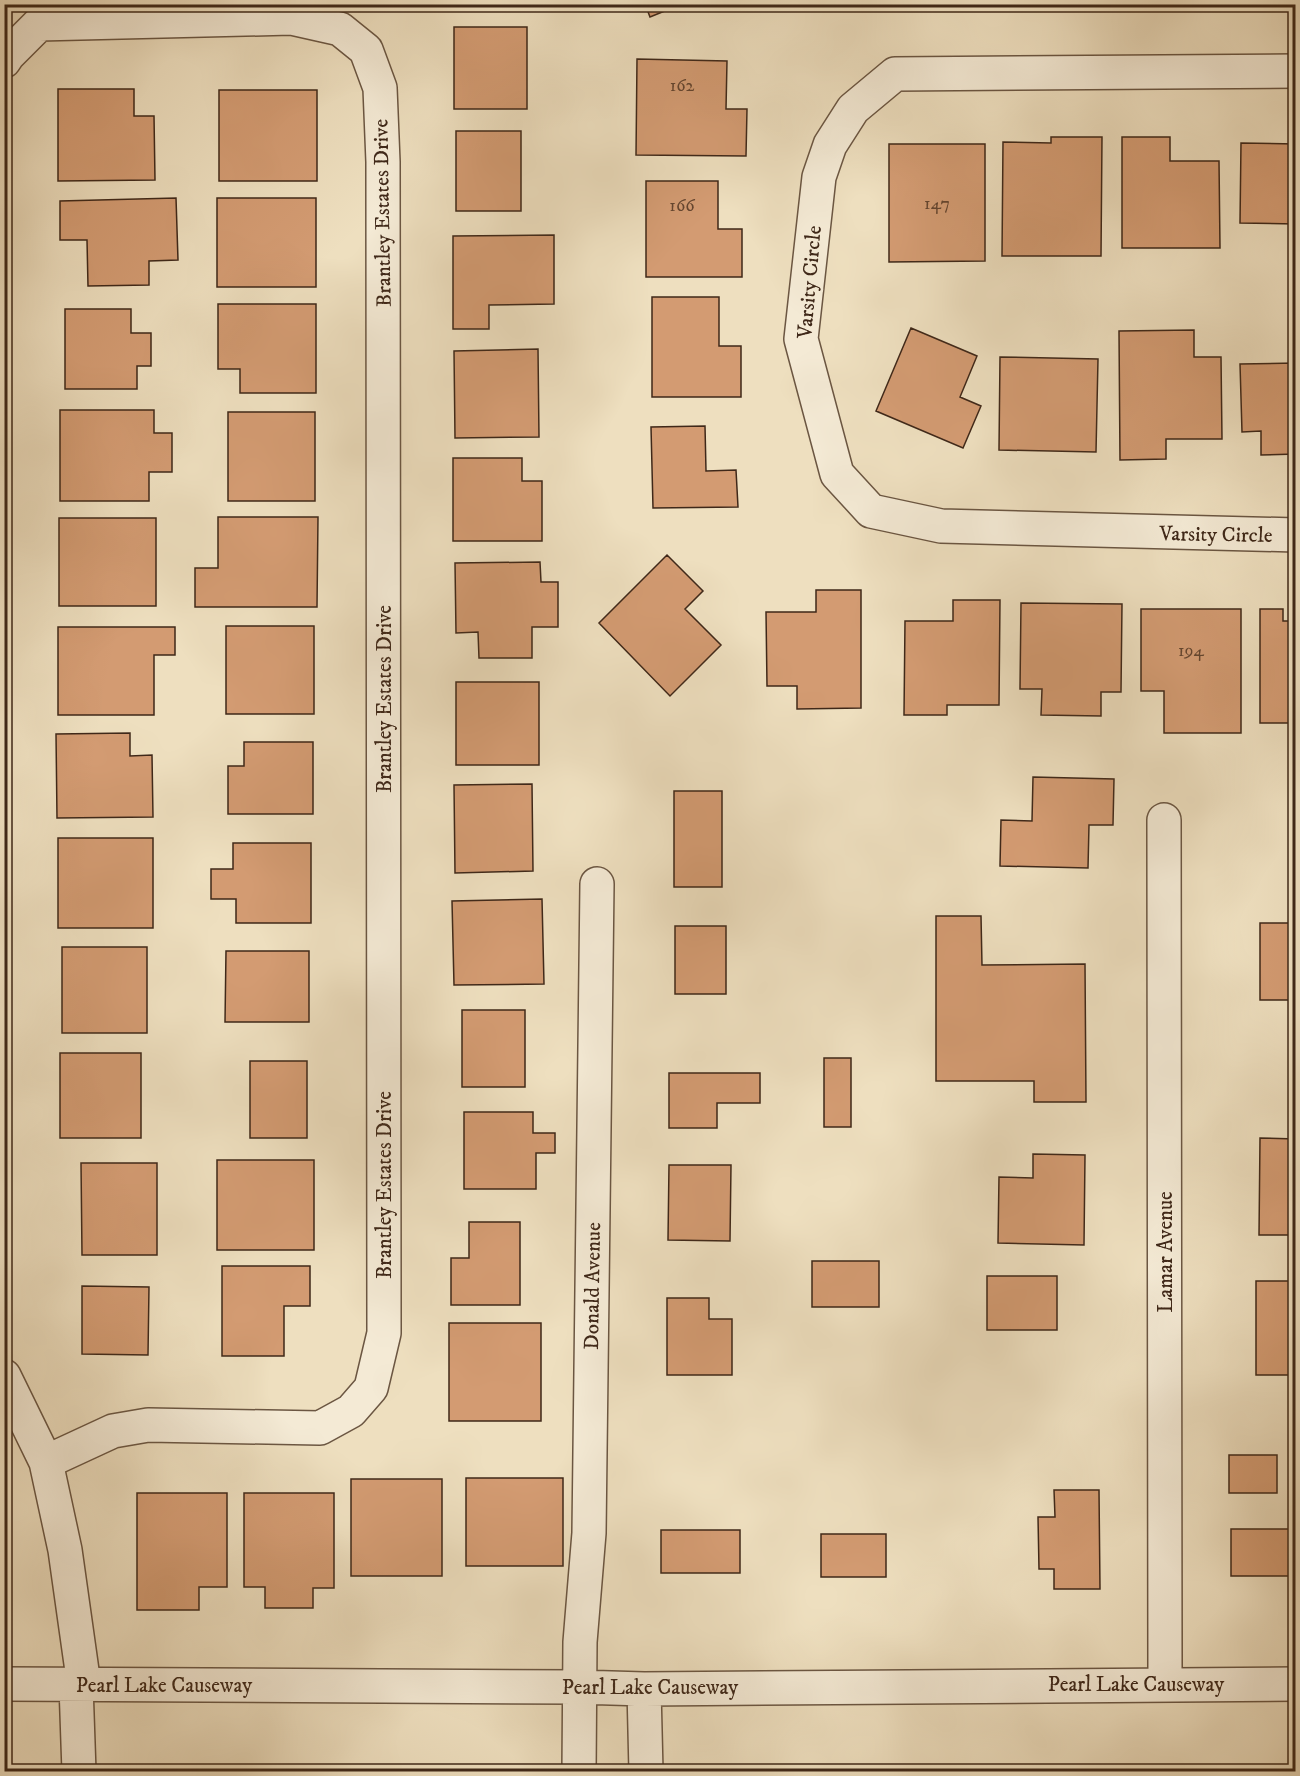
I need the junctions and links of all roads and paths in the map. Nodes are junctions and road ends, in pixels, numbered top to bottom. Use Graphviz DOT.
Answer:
graph roads {
  1 [pos="4,62"];
  2 [pos="1296,71"];
  3 [pos="1296,535"];
  4 [pos="1164,820"];
  5 [pos="597,884"];
  6 [pos="4,1376"];
  7 [pos="46,1462"];
  8 [pos="4,1684"];
  9 [pos="1165,1684"];
  10 [pos="1296,1684"];
  11 [pos="80,1685"];
  12 [pos="578,1687"];
  13 [pos="645,1689"];
  14 [pos="79,1772"];
  15 [pos="579,1772"];
  16 [pos="646,1772"];
  1 -- 7 [label="street, Brantley Estates Drive"];
  2 -- 3 [label="street, Varsity Circle"];
  4 -- 9 [label="street, Lamar Avenue"];
  5 -- 12 [label="street, Donald Avenue"];
  6 -- 7 [label="street"];
  7 -- 11 [label="street"];
  8 -- 11 [label="street, Pearl Lake Causeway"];
  9 -- 10 [label="street, Pearl Lake Causeway"];
  9 -- 13 [label="street, Pearl Lake Causeway"];
  11 -- 12 [label="street, Pearl Lake Causeway"];
  11 -- 14 [label="street"];
  12 -- 13 [label="street, Pearl Lake Causeway"];
  12 -- 15 [label="street, Donald Avenue"];
  13 -- 16 [label="street"];
}
